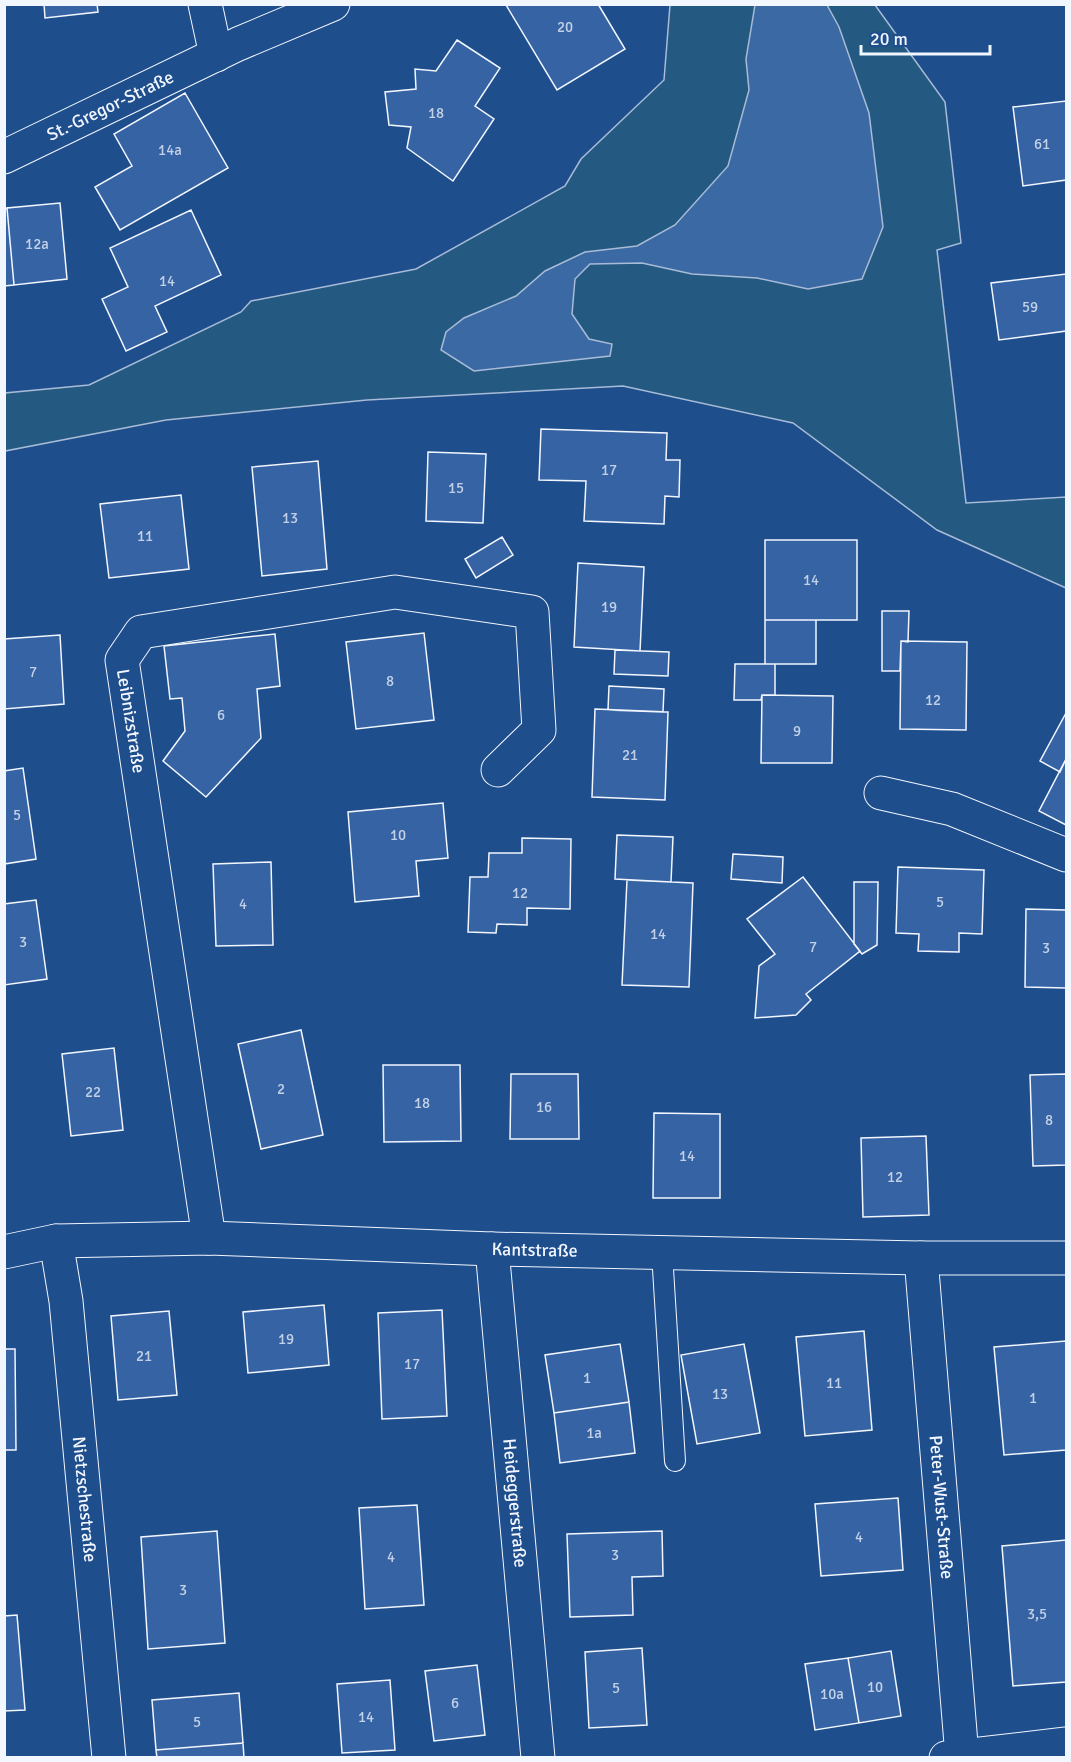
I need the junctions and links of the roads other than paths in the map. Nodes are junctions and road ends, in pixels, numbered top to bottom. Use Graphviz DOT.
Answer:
graph roads {
  1 [pos="205,4"];
  2 [pos="333,4"];
  3 [pos="216,55"];
  4 [pos="4,157"];
  5 [pos="498,770"];
  6 [pos="881,793"];
  7 [pos="1066,855"];
  8 [pos="209,1238"];
  9 [pos="56,1241"];
  10 [pos="492,1249"];
  11 [pos="4,1252"];
  12 [pos="662,1253"];
  13 [pos="921,1258"];
  14 [pos="1066,1258"];
  15 [pos="675,1461"];
  16 [pos="1066,1744"];
  17 [pos="954,1757"];
  18 [pos="110,1758"];
  19 [pos="538,1758"];
  1 -- 3 [label="street"];
  2 -- 3 [label="street, St.-Gregor-Straße"];
  3 -- 4 [label="street, St.-Gregor-Straße"];
  5 -- 8 [label="street, Leibnizstraße"];
  6 -- 7 [label="street"];
  8 -- 9 [label="street, Kantstraße"];
  8 -- 10 [label="street, Kantstraße"];
  9 -- 11 [label="street, Kantstraße"];
  9 -- 18 [label="street, Nietzschestraße"];
  10 -- 12 [label="street, Kantstraße"];
  10 -- 19 [label="street, Heideggerstraße"];
  12 -- 13 [label="street, Kantstraße"];
  12 -- 15 [label="lane"];
  13 -- 14 [label="street, Kantstraße"];
  13 -- 17 [label="street, Peter-Wust-Straße"];
  16 -- 17 [label="street"];
}
